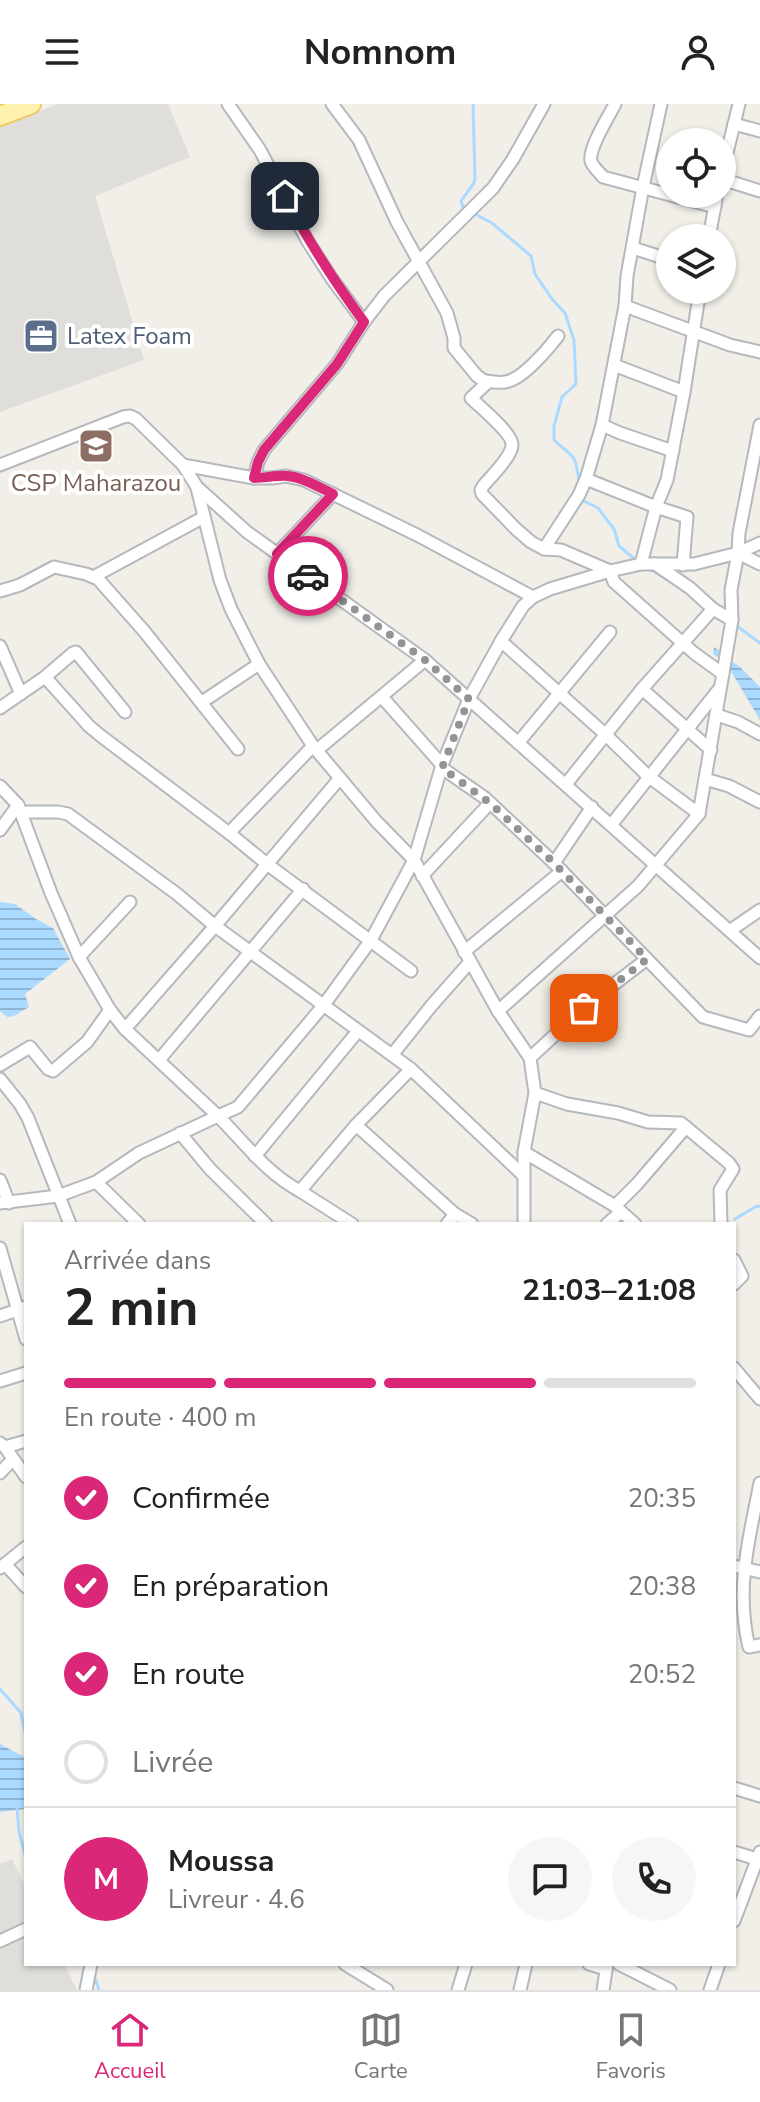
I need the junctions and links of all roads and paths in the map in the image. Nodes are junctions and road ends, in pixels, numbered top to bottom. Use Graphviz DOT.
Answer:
graph roads {
  1 [pos="31,104"];
  2 [pos="228,104"];
  3 [pos="332,104"];
  4 [pos="544,104"];
  5 [pos="615,104"];
  6 [pos="661,104"];
  7 [pos="739,104"];
  8 [pos="0,116"];
  9 [pos="734,124"];
  10 [pos="733,128"];
  11 [pos="760,131"];
  12 [pos="736,183"];
  13 [pos="643,187"];
  14 [pos="656,191"];
  15 [pos="760,191"];
  16 [pos="633,248"];
  17 [pos="656,255"];
  18 [pos="418,261"];
  19 [pos="698,304"];
  20 [pos="625,306"];
  21 [pos="364,322"];
  22 [pos="693,331"];
  23 [pos="558,336"];
  24 [pos="760,352"];
  25 [pos="614,365"];
  26 [pos="486,381"];
  27 [pos="684,392"];
  28 [pos="602,425"];
  29 [pos="760,425"];
  30 [pos="673,451"];
  31 [pos="1,461"];
  32 [pos="183,465"];
  33 [pos="254,478"];
  34 [pos="586,479"];
  35 [pos="197,487"];
  36 [pos="333,494"];
  37 [pos="656,507"];
  38 [pos="204,517"];
  39 [pos="760,543"];
  40 [pos="544,549"];
  41 [pos="738,553"];
  42 [pos="277,554"];
  43 [pos="641,564"];
  44 [pos="655,564"];
  45 [pos="760,564"];
  46 [pos="683,565"];
  47 [pos="610,571"];
  48 [pos="95,576"];
  49 [pos="0,591"];
  50 [pos="533,597"];
  51 [pos="713,609"];
  52 [pos="732,620"];
  53 [pos="610,632"];
  54 [pos="501,641"];
  55 [pos="683,643"];
  56 [pos="0,646"];
  57 [pos="425,660"];
  58 [pos="259,664"];
  59 [pos="723,674"];
  60 [pos="45,677"];
  61 [pos="721,687"];
  62 [pos="642,689"];
  63 [pos="558,692"];
  64 [pos="21,694"];
  65 [pos="382,697"];
  66 [pos="469,699"];
  67 [pos="202,702"];
  68 [pos="0,708"];
  69 [pos="125,712"];
  70 [pos="717,715"];
  71 [pos="686,729"];
  72 [pos="605,734"];
  73 [pos="760,734"];
  74 [pos="518,743"];
  75 [pos="315,748"];
  76 [pos="238,749"];
  77 [pos="711,750"];
  78 [pos="442,766"];
  79 [pos="648,776"];
  80 [pos="340,778"];
  81 [pos="705,779"];
  82 [pos="566,784"];
  83 [pos="0,786"];
  84 [pos="760,802"];
  85 [pos="490,803"];
  86 [pos="592,807"];
  87 [pos="19,808"];
  88 [pos="699,814"];
  89 [pos="611,825"];
  90 [pos="0,830"];
  91 [pos="229,833"];
  92 [pos="414,860"];
  93 [pos="267,864"];
  94 [pos="657,866"];
  95 [pos="558,867"];
  96 [pos="422,876"];
  97 [pos="303,889"];
  98 [pos="130,902"];
  99 [pos="760,910"];
  100 [pos="605,915"];
  101 [pos="215,926"];
  102 [pos="731,930"];
  103 [pos="371,940"];
  104 [pos="251,952"];
  105 [pos="79,957"];
  106 [pos="467,957"];
  107 [pos="760,958"];
  108 [pos="647,959"];
  109 [pos="411,971"];
  110 [pos="323,1006"];
  111 [pos="110,1010"];
  112 [pos="498,1011"];
  113 [pos="760,1016"];
  114 [pos="125,1029"];
  115 [pos="358,1031"];
  116 [pos="392,1055"];
  117 [pos="530,1058"];
  118 [pos="159,1060"];
  119 [pos="0,1065"];
  120 [pos="411,1069"];
  121 [pos="0,1079"];
  122 [pos="535,1093"];
  123 [pos="218,1116"];
  124 [pos="356,1125"];
  125 [pos="686,1127"];
  126 [pos="180,1133"];
  127 [pos="524,1152"];
  128 [pos="255,1156"];
  129 [pos="524,1176"];
  130 [pos="0,1180"];
  131 [pos="96,1182"];
  132 [pos="300,1191"];
  133 [pos="58,1196"];
  134 [pos="4,1203"];
  135 [pos="618,1209"];
  136 [pos="455,1214"];
  137 [pos="69,1222"];
  138 [pos="137,1222"];
  139 [pos="264,1222"];
  140 [pos="349,1222"];
  141 [pos="449,1222"];
  142 [pos="469,1222"];
  143 [pos="524,1222"];
  144 [pos="608,1222"];
  145 [pos="633,1222"];
  146 [pos="721,1222"];
  147 [pos="0,1251"];
  148 [pos="736,1264"];
  149 [pos="736,1282"];
  150 [pos="22,1308"];
  151 [pos="0,1316"];
  152 [pos="736,1370"];
  153 [pos="24,1374"];
  154 [pos="0,1381"];
  155 [pos="760,1399"];
  156 [pos="24,1441"];
  157 [pos="3,1445"];
  158 [pos="13,1459"];
  159 [pos="0,1473"];
  160 [pos="24,1474"];
  161 [pos="760,1483"];
  162 [pos="24,1549"];
  163 [pos="3,1566"];
  164 [pos="738,1567"];
  165 [pos="760,1572"];
  166 [pos="24,1585"];
  167 [pos="754,1646"];
  168 [pos="736,1789"];
  169 [pos="760,1796"];
  170 [pos="736,1852"];
  171 [pos="759,1857"];
  172 [pos="736,1916"];
  173 [pos="24,1930"];
  174 [pos="0,1941"];
  175 [pos="91,1966"];
  176 [pos="348,1966"];
  177 [pos="465,1966"];
  178 [pos="526,1966"];
  179 [pos="606,1966"];
  180 [pos="623,1966"];
  181 [pos="718,1966"];
  182 [pos="86,1990"];
  183 [pos="387,1990"];
  184 [pos="458,1990"];
  185 [pos="520,1990"];
  186 [pos="603,1990"];
  187 [pos="670,1990"];
  188 [pos="710,1990"];
  1 -- 8 [label="main road"];
  2 -- 21 [label="street"];
  3 -- 18 [label="street"];
  4 -- 18 [label="street"];
  5 -- 13 [label="street"];
  6 -- 13 [label="street"];
  7 -- 9 [label="street"];
  9 -- 10 [label="street"];
  9 -- 11 [label="street"];
  12 -- 15 [label="street"];
  13 -- 14 [label="street"];
  13 -- 16 [label="street"];
  16 -- 17 [label="street"];
  16 -- 20 [label="street"];
  18 -- 21 [label="street"];
  18 -- 26 [label="street"];
  19 -- 22 [label="street"];
  20 -- 22 [label="street"];
  20 -- 25 [label="street"];
  21 -- 33 [label="street"];
  22 -- 24 [label="street"];
  22 -- 27 [label="street"];
  23 -- 26 [label="street"];
  25 -- 27 [label="street"];
  25 -- 28 [label="street"];
  26 -- 40 [label="street"];
  27 -- 30 [label="street"];
  28 -- 30 [label="street"];
  28 -- 34 [label="street"];
  29 -- 41 [label="street"];
  30 -- 37 [label="street"];
  31 -- 32 [label="street"];
  32 -- 33 [label="street"];
  32 -- 35 [label="street"];
  33 -- 36 [label="street"];
  34 -- 37 [label="street"];
  34 -- 40 [label="street"];
  35 -- 38 [label="street"];
  35 -- 42 [label="street"];
  36 -- 42 [label="street"];
  36 -- 50 [label="street"];
  37 -- 43 [label="street"];
  37 -- 46 [label="street"];
  38 -- 48 [label="street"];
  38 -- 58 [label="street"];
  39 -- 41 [label="street"];
  40 -- 47 [label="street"];
  41 -- 45 [label="street"];
  41 -- 46 [label="street"];
  41 -- 52 [label="street"];
  42 -- 57 [label="street"];
  43 -- 44 [label="street"];
  43 -- 47 [label="street"];
  44 -- 46 [label="street"];
  44 -- 51 [label="street"];
  47 -- 50 [label="street"];
  47 -- 55 [label="street"];
  48 -- 49 [label="street"];
  48 -- 67 [label="street"];
  50 -- 54 [label="street"];
  51 -- 52 [label="street"];
  51 -- 55 [label="street"];
  52 -- 59 [label="street"];
  53 -- 63 [label="street"];
  54 -- 63 [label="street"];
  54 -- 66 [label="street"];
  55 -- 59 [label="street"];
  55 -- 62 [label="street"];
  56 -- 64 [label="street"];
  57 -- 65 [label="street"];
  57 -- 66 [label="street"];
  58 -- 67 [label="street"];
  58 -- 75 [label="street"];
  59 -- 61 [label="street"];
  60 -- 64 [label="street"];
  60 -- 69 [label="street"];
  60 -- 91 [label="street"];
  61 -- 70 [label="street"];
  61 -- 71 [label="street"];
  62 -- 71 [label="street"];
  62 -- 72 [label="street"];
  63 -- 72 [label="street"];
  63 -- 74 [label="street"];
  64 -- 68 [label="street"];
  65 -- 75 [label="street"];
  65 -- 78 [label="street"];
  66 -- 74 [label="street"];
  66 -- 78 [label="street"];
  67 -- 76 [label="street"];
  70 -- 73 [label="street"];
  70 -- 77 [label="street"];
  71 -- 77 [label="street"];
  71 -- 79 [label="street"];
  72 -- 79 [label="street"];
  72 -- 82 [label="street"];
  74 -- 82 [label="street"];
  75 -- 80 [label="street"];
  75 -- 91 [label="street"];
  77 -- 81 [label="street"];
  78 -- 85 [label="street"];
  78 -- 92 [label="street"];
  79 -- 88 [label="street"];
  79 -- 89 [label="street"];
  80 -- 92 [label="street"];
  80 -- 93 [label="street"];
  81 -- 84 [label="street"];
  81 -- 88 [label="street"];
  82 -- 86 [label="street"];
  83 -- 87 [label="street"];
  85 -- 95 [label="street"];
  85 -- 96 [label="street"];
  86 -- 89 [label="street"];
  86 -- 95 [label="street"];
  87 -- 90 [label="street"];
  87 -- 101 [label="street"];
  87 -- 105 [label="street"];
  88 -- 94 [label="street"];
  89 -- 94 [label="street"];
  91 -- 93 [label="street"];
  92 -- 96 [label="street"];
  92 -- 103 [label="street"];
  93 -- 97 [label="street"];
  93 -- 101 [label="street"];
  94 -- 100 [label="street"];
  94 -- 102 [label="street"];
  95 -- 100 [label="street"];
  95 -- 106 [label="street"];
  96 -- 106 [label="street"];
  97 -- 103 [label="street"];
  97 -- 104 [label="street"];
  98 -- 105 [label="street"];
  99 -- 102 [label="street"];
  100 -- 108 [label="street"];
  100 -- 112 [label="street"];
  101 -- 104 [label="street"];
  101 -- 114 [label="street"];
  102 -- 107 [label="street"];
  103 -- 109 [label="street"];
  103 -- 110 [label="street"];
  104 -- 110 [label="street"];
  104 -- 118 [label="street"];
  105 -- 111 [label="street"];
  106 -- 112 [label="street"];
  106 -- 116 [label="street"];
  108 -- 113 [label="street"];
  108 -- 117 [label="street"];
  110 -- 115 [label="street"];
  110 -- 123 [label="street"];
  111 -- 114 [label="street"];
  111 -- 119 [label="street"];
  112 -- 117 [label="street"];
  114 -- 118 [label="street"];
  115 -- 116 [label="street"];
  115 -- 128 [label="street"];
  116 -- 120 [label="street"];
  117 -- 122 [label="street"];
  118 -- 123 [label="street"];
  120 -- 124 [label="street"];
  120 -- 129 [label="street"];
  121 -- 133 [label="street"];
  122 -- 125 [label="street"];
  122 -- 127 [label="street"];
  123 -- 126 [label="street"];
  123 -- 128 [label="street"];
  124 -- 132 [label="street"];
  124 -- 136 [label="street"];
  125 -- 135 [label="street"];
  125 -- 146 [label="street"];
  126 -- 131 [label="street"];
  126 -- 139 [label="street"];
  127 -- 129 [label="street"];
  127 -- 135 [label="street"];
  128 -- 132 [label="street"];
  129 -- 143 [label="street"];
  130 -- 134 [label="street"];
  131 -- 133 [label="street"];
  131 -- 138 [label="street"];
  132 -- 140 [label="street"];
  133 -- 134 [label="street"];
  133 -- 137 [label="street"];
  135 -- 144 [label="street"];
  135 -- 145 [label="street"];
  136 -- 141 [label="street"];
  136 -- 142 [label="street"];
  147 -- 150 [label="street"];
  148 -- 149 [label="street"];
  150 -- 151 [label="street"];
  152 -- 155 [label="street"];
  153 -- 154 [label="street"];
  156 -- 157 [label="street"];
  157 -- 158 [label="street"];
  158 -- 159 [label="street"];
  158 -- 160 [label="street"];
  161 -- 164 [label="street"];
  162 -- 163 [label="street"];
  163 -- 166 [label="street"];
  164 -- 165 [label="street"];
  164 -- 167 [label="street"];
  168 -- 169 [label="street"];
  170 -- 171 [label="street"];
  171 -- 172 [label="street"];
  173 -- 174 [label="street"];
  175 -- 182 [label="street"];
  176 -- 183 [label="street"];
  177 -- 184 [label="street"];
  178 -- 185 [label="street"];
  179 -- 186 [label="street"];
  180 -- 187 [label="street"];
  181 -- 188 [label="street"];
}
